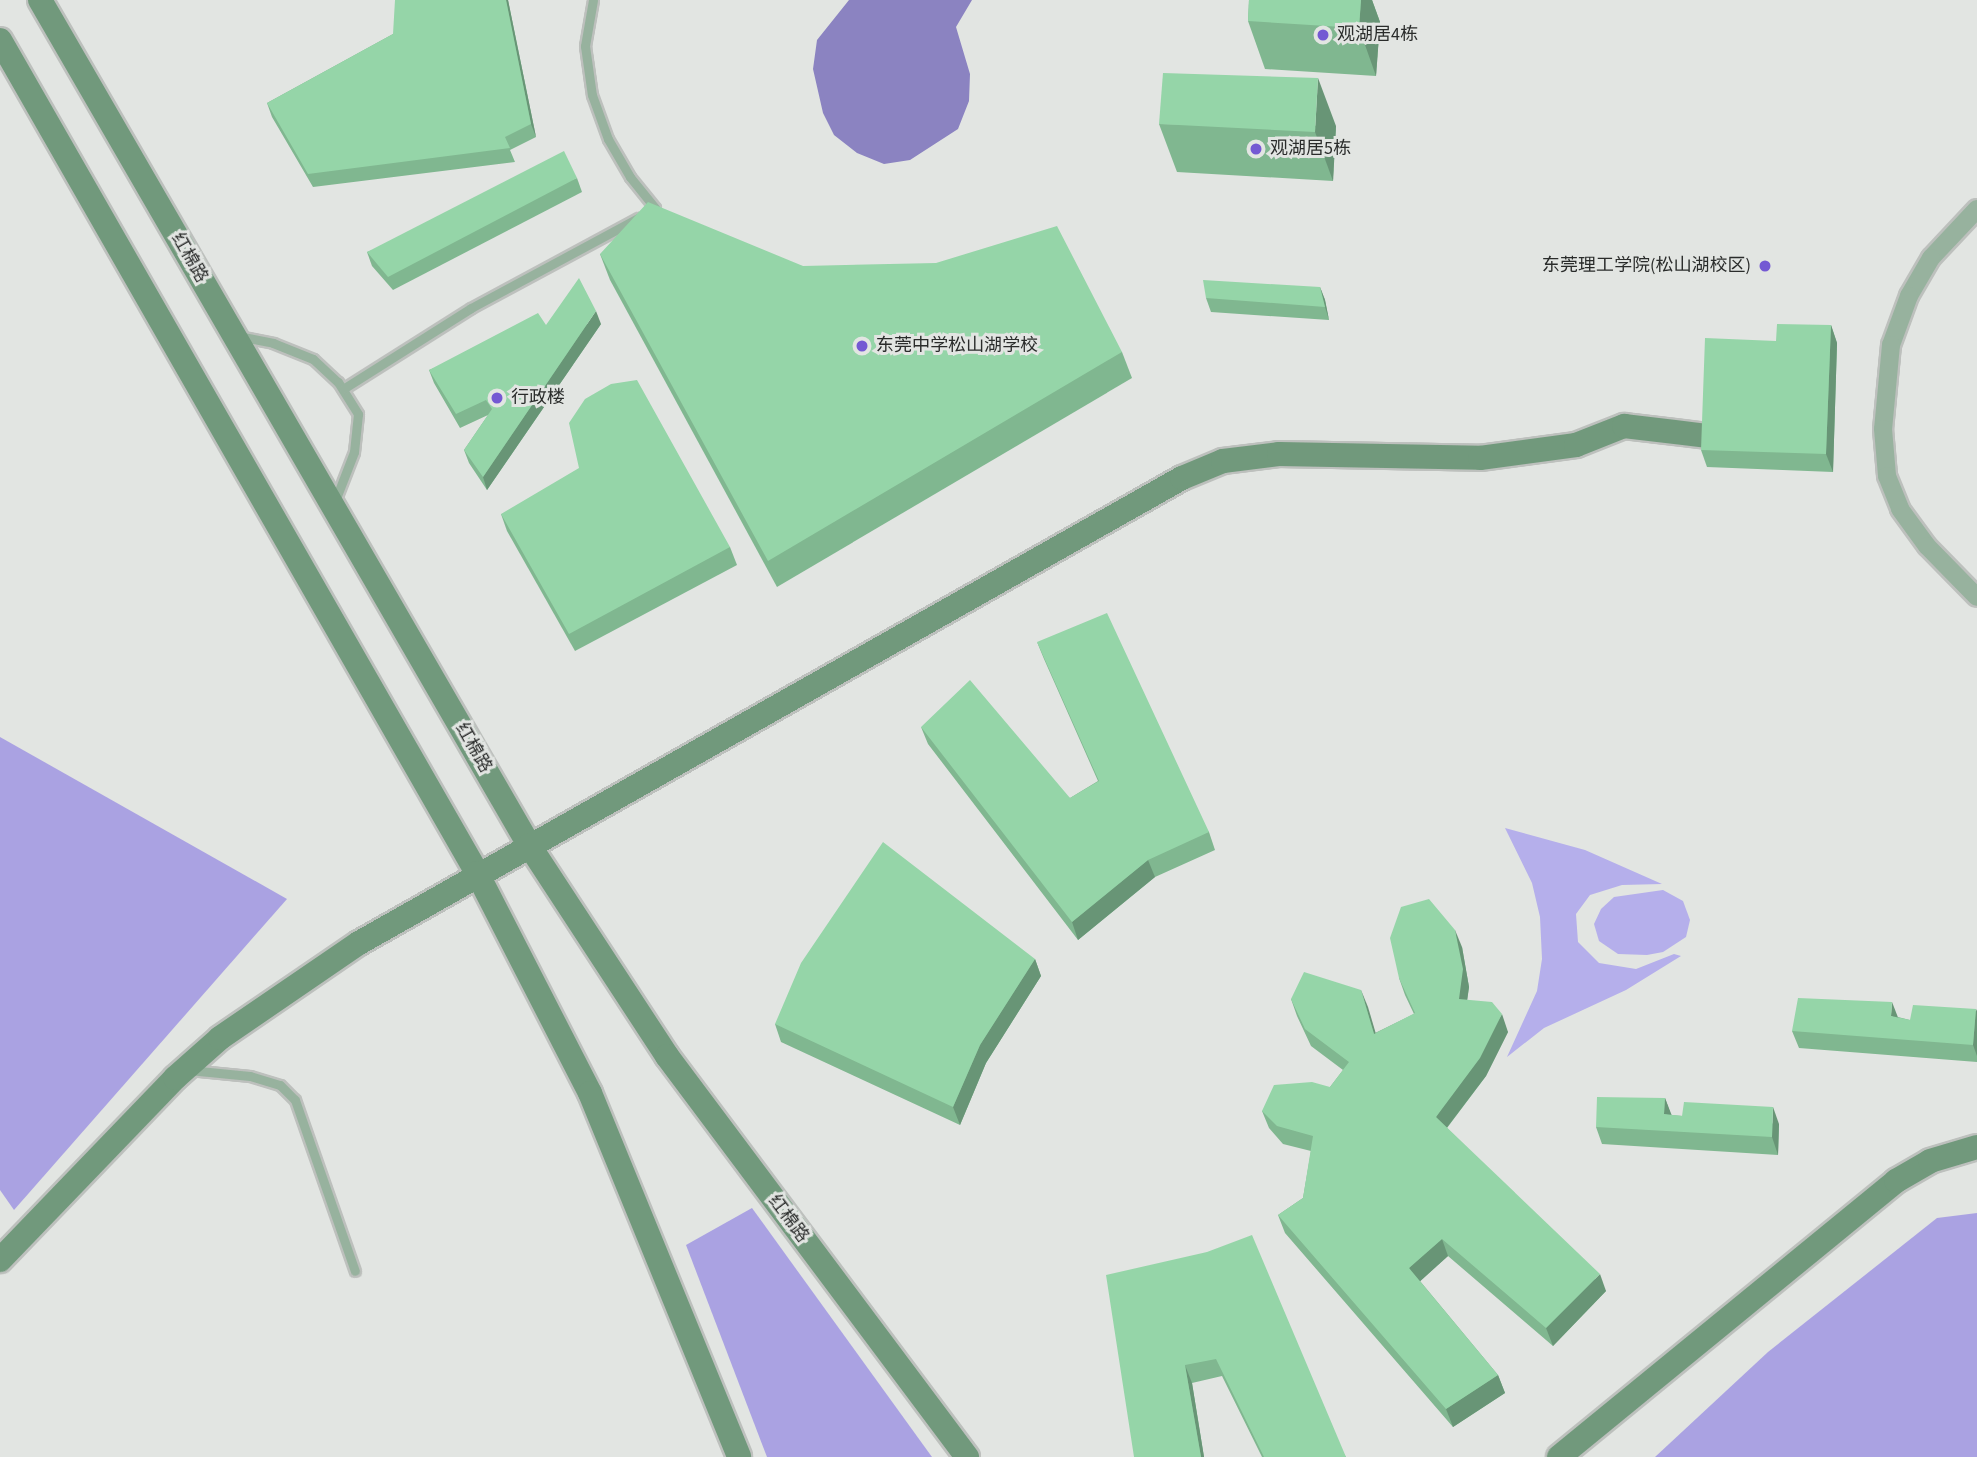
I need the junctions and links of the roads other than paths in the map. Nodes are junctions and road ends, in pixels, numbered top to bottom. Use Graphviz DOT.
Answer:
graph roads {
  1 [pos="40,0"];
  2 [pos="593,0"];
  3 [pos="0,40"];
  4 [pos="1977,209"];
  5 [pos="234,335"];
  6 [pos="343,390"];
  7 [pos="1708,436"];
  8 [pos="333,506"];
  9 [pos="1977,597"];
  10 [pos="528,845"];
  11 [pos="477,873"];
  12 [pos="184,1070"];
  13 [pos="1977,1147"];
  14 [pos="0,1260"];
  15 [pos="355,1271"];
  16 [pos="739,1457"];
  17 [pos="967,1457"];
  18 [pos="1559,1457"];
  1 -- 5 [label="main road, 红棉路"];
  2 -- 6 [label="lane"];
  3 -- 11 [label="main road"];
  4 -- 9 [label="street"];
  5 -- 6 [label="lane"];
  5 -- 8 [label="main road, 红棉路"];
  6 -- 8 [label="lane"];
  7 -- 10 [label="main road"];
  8 -- 10 [label="main road, 红棉路"];
  10 -- 11 [label="main road"];
  10 -- 17 [label="main road, 红棉路"];
  11 -- 12 [label="main road"];
  11 -- 16 [label="main road"];
  12 -- 14 [label="main road"];
  12 -- 15 [label="lane"];
  13 -- 18 [label="main road"];
}
